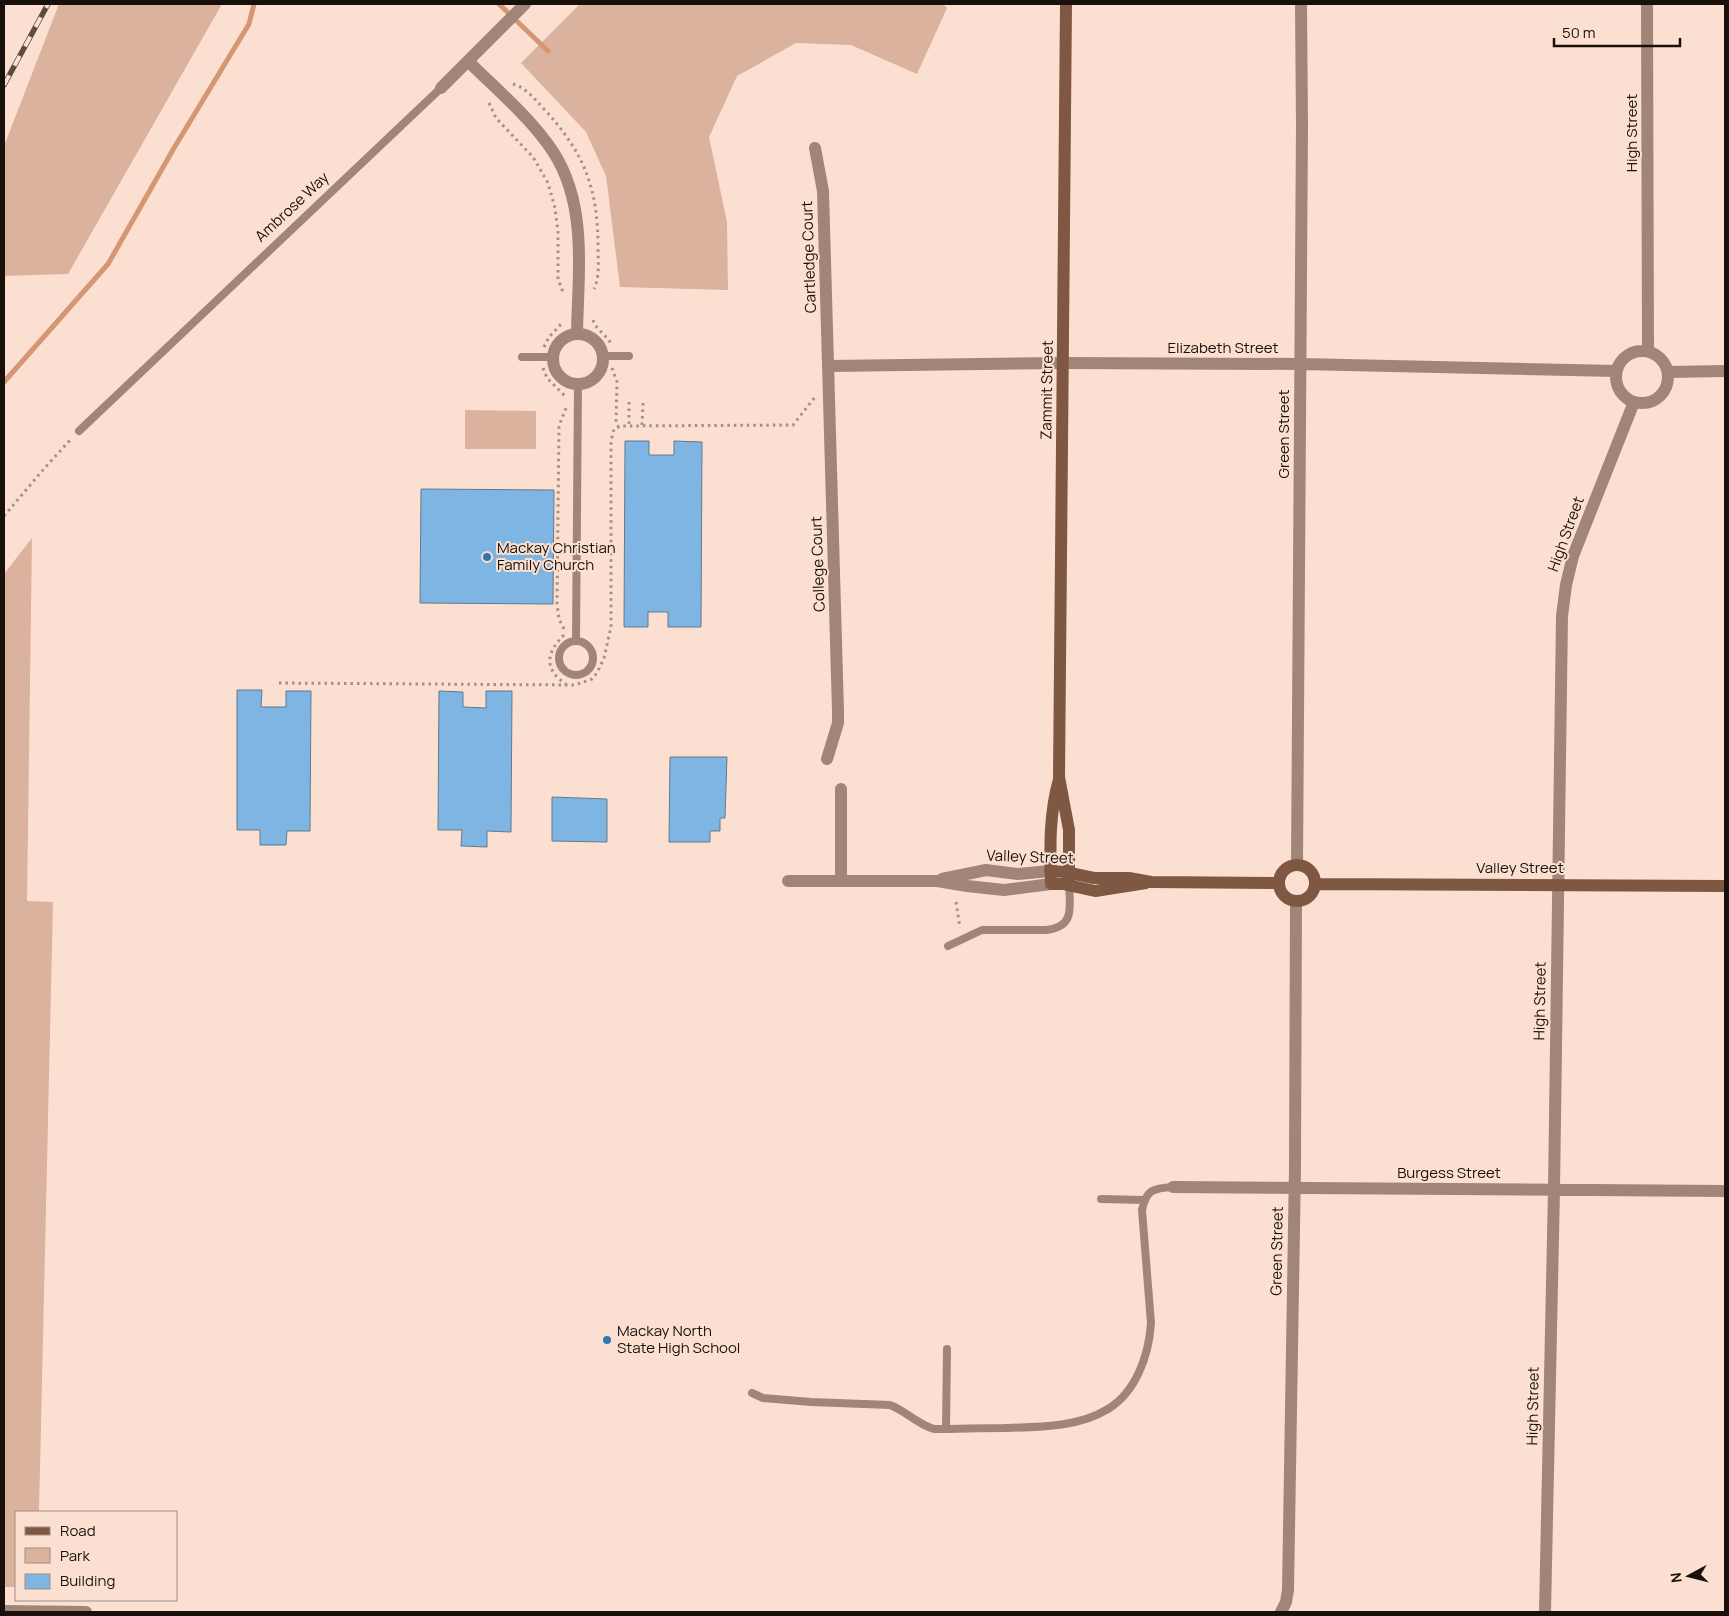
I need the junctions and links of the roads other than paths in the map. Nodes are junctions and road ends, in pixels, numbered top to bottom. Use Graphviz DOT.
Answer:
graph roads {
  1 [pos="1066,4"];
  2 [pos="1301,4"];
  3 [pos="1647,4"];
  4 [pos="524,5"];
  5 [pos="468,61"];
  6 [pos="441,88"];
  7 [pos="815,148"];
  8 [pos="577,334"];
  9 [pos="1648,351"];
  10 [pos="602,356"];
  11 [pos="629,356"];
  12 [pos="522,357"];
  13 [pos="547,357"];
  14 [pos="1063,363"];
  15 [pos="1301,364"];
  16 [pos="829,366"];
  17 [pos="1616,371"];
  18 [pos="1725,371"];
  19 [pos="1668,372"];
  20 [pos="578,384"];
  21 [pos="1634,402"];
  22 [pos="79,431"];
  23 [pos="576,641"];
  24 [pos="826,759"];
  25 [pos="1060,777"];
  26 [pos="841,789"];
  27 [pos="1297,865"];
  28 [pos="1051,877"];
  29 [pos="1069,879"];
  30 [pos="788,881"];
  31 [pos="841,881"];
  32 [pos="937,881"];
  33 [pos="1279,883"];
  34 [pos="1315,884"];
  35 [pos="1558,885"];
  36 [pos="1725,886"];
  37 [pos="1296,901"];
  38 [pos="948,946"];
  39 [pos="1173,1187"];
  40 [pos="1294,1188"];
  41 [pos="1554,1190"];
  42 [pos="1725,1191"];
  43 [pos="1101,1199"];
  44 [pos="1144,1200"];
  45 [pos="947,1349"];
  46 [pos="752,1394"];
  47 [pos="946,1429"];
  48 [pos="1284,1607"];
  49 [pos="4,1611"];
  50 [pos="86,1612"];
  51 [pos="1545,1612"];
  1 -- 14 [label="street, Zammit Street"];
  2 -- 15 [label="street, Green Street"];
  3 -- 9 [label="street, High Street"];
  4 -- 5 [label="street, Ambrose Way"];
  5 -- 6 [label="street, Ambrose Way"];
  5 -- 8 [label="street"];
  6 -- 22 [label="lane, Ambrose Way"];
  7 -- 16 [label="street, Cartledge Court"];
  8 -- 10 [label="street"];
  8 -- 13 [label="street"];
  9 -- 17 [label="street"];
  9 -- 19 [label="street"];
  10 -- 11 [label="lane"];
  10 -- 20 [label="street"];
  12 -- 13 [label="lane"];
  13 -- 20 [label="street"];
  14 -- 15 [label="street, Elizabeth Street"];
  14 -- 16 [label="street, Elizabeth Street"];
  14 -- 25 [label="street, Zammit Street"];
  15 -- 17 [label="street, Elizabeth Street"];
  15 -- 27 [label="street, Green Street"];
  16 -- 24 [label="street, College Court"];
  17 -- 21 [label="street"];
  18 -- 19 [label="street"];
  19 -- 21 [label="street"];
  20 -- 23 [label="lane"];
  21 -- 35 [label="street, High Street"];
  23 -- 23 [label="lane"];
  25 -- 28 [label="street, Zammit Street"];
  25 -- 29 [label="street, Zammit Street"];
  26 -- 31 [label="street"];
  27 -- 33 [label="street"];
  27 -- 34 [label="street"];
  28 -- 29 [label="street, Valley Street"];
  28 -- 32 [label="street, Valley Street"];
  28 -- 32 [label="street, Valley Street"];
  29 -- 33 [label="street, Valley Street"];
  29 -- 38 [label="lane"];
  30 -- 31 [label="street, Valley Street"];
  31 -- 32 [label="street, Valley Street"];
  33 -- 37 [label="street"];
  34 -- 35 [label="street, Valley Street"];
  34 -- 37 [label="street"];
  35 -- 36 [label="street, Valley Street"];
  35 -- 41 [label="street, High Street"];
  37 -- 40 [label="street, Green Street"];
  39 -- 40 [label="street, Burgess Street"];
  39 -- 44 [label="lane"];
  40 -- 41 [label="street, Burgess Street"];
  40 -- 48 [label="street, Green Street"];
  41 -- 42 [label="street, Burgess Street"];
  41 -- 51 [label="street, High Street"];
  43 -- 44 [label="lane"];
  44 -- 47 [label="lane"];
  45 -- 47 [label="lane"];
  46 -- 47 [label="lane"];
  49 -- 50 [label="street"];
}
